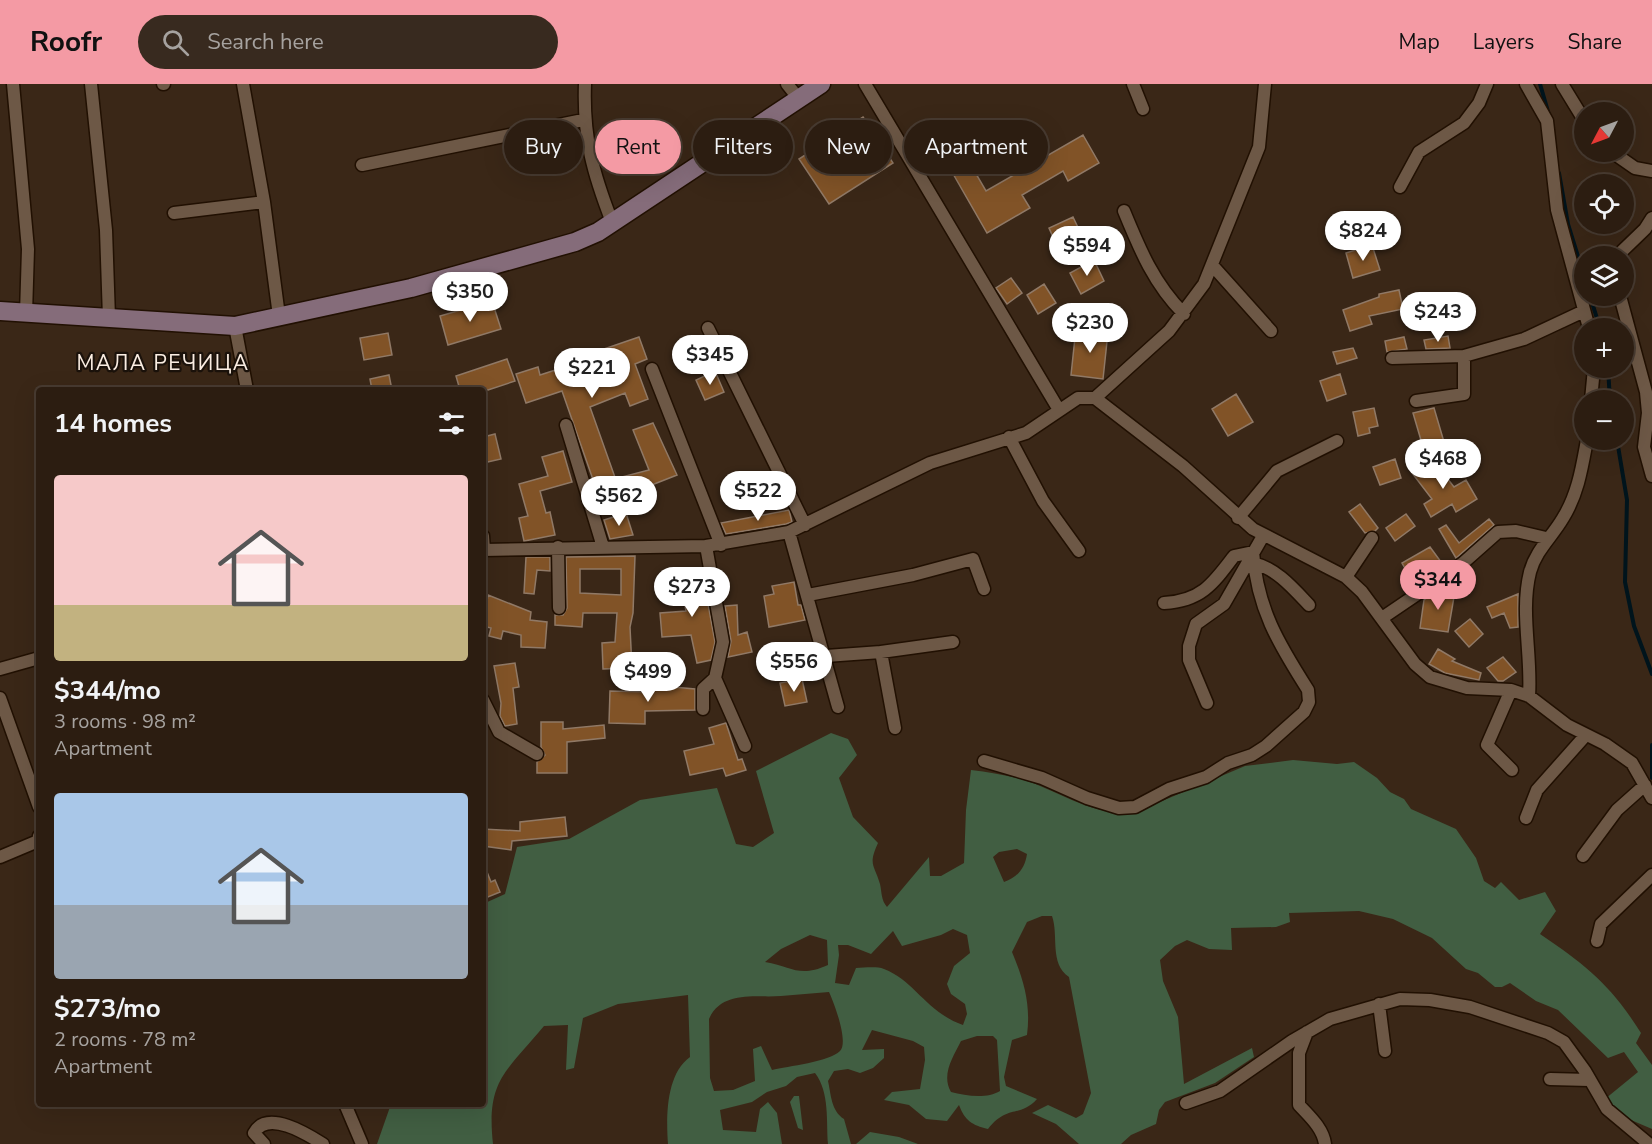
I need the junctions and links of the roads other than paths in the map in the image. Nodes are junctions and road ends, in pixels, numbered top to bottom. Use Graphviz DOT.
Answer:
graph roads {
  1 [pos="13,84"];
  2 [pos="91,84"];
  3 [pos="243,84"];
  4 [pos="585,84"];
  5 [pos="787,84"];
  6 [pos="821,84"];
  7 [pos="865,84"];
  8 [pos="1133,84"];
  9 [pos="1265,84"];
  10 [pos="1487,84"];
  11 [pos="1526,84"];
  12 [pos="1562,84"];
  13 [pos="799,99"];
  14 [pos="1574,104"];
  15 [pos="1143,109"];
  16 [pos="583,120"];
  17 [pos="504,136"];
  18 [pos="1626,162"];
  19 [pos="362,165"];
  20 [pos="1651,173"];
  21 [pos="1400,187"];
  22 [pos="264,202"];
  23 [pos="1124,211"];
  24 [pos="174,213"];
  25 [pos="1652,218"];
  26 [pos="612,222"];
  27 [pos="1637,237"];
  28 [pos="1652,240"];
  29 [pos="1628,246"];
  30 [pos="1212,265"];
  31 [pos="1623,306"];
  32 [pos="0,311"];
  33 [pos="1584,311"];
  34 [pos="26,314"];
  35 [pos="1184,314"];
  36 [pos="279,316"];
  37 [pos="109,318"];
  38 [pos="1586,318"];
  39 [pos="235,326"];
  40 [pos="708,328"];
  41 [pos="1271,332"];
  42 [pos="1464,356"];
  43 [pos="1392,358"];
  44 [pos="652,369"];
  45 [pos="246,387"];
  46 [pos="1095,398"];
  47 [pos="1416,401"];
  48 [pos="1059,410"];
  49 [pos="1650,413"];
  50 [pos="566,425"];
  51 [pos="1010,436"];
  52 [pos="1337,441"];
  53 [pos="1585,450"];
  54 [pos="1652,476"];
  55 [pos="1239,518"];
  56 [pos="805,525"];
  57 [pos="789,532"];
  58 [pos="1263,536"];
  59 [pos="1372,538"];
  60 [pos="1546,538"];
  61 [pos="721,545"];
  62 [pos="706,546"];
  63 [pos="558,547"];
  64 [pos="603,547"];
  65 [pos="486,550"];
  66 [pos="1079,551"];
  67 [pos="1253,557"];
  68 [pos="1346,576"];
  69 [pos="984,589"];
  70 [pos="808,595"];
  71 [pos="1164,603"];
  72 [pos="1309,605"];
  73 [pos="559,608"];
  74 [pos="1382,618"];
  75 [pos="953,642"];
  76 [pos="881,652"];
  77 [pos="826,656"];
  78 [pos="36,659"];
  79 [pos="0,669"];
  80 [pos="715,678"];
  81 [pos="1511,690"];
  82 [pos="1529,696"];
  83 [pos="0,698"];
  84 [pos="1208,703"];
  85 [pos="486,706"];
  86 [pos="838,707"];
  87 [pos="703,709"];
  88 [pos="896,728"];
  89 [pos="1584,736"];
  90 [pos="745,746"];
  91 [pos="537,754"];
  92 [pos="984,761"];
  93 [pos="1512,770"];
  94 [pos="1646,783"];
  95 [pos="1652,798"];
  96 [pos="36,799"];
  97 [pos="1526,818"];
  98 [pos="36,842"];
  99 [pos="1583,856"];
  100 [pos="0,857"];
  101 [pos="1652,875"];
  102 [pos="1597,941"];
  103 [pos="1379,1004"];
  104 [pos="1307,1032"];
  105 [pos="1385,1051"];
  106 [pos="1550,1079"];
  107 [pos="1589,1080"];
  108 [pos="1186,1102"];
  109 [pos="346,1107"];
  110 [pos="264,1144"];
  111 [pos="323,1144"];
  112 [pos="362,1144"];
  113 [pos="1325,1144"];
  114 [pos="1649,1144"];
  1 -- 34 [label="street"];
  2 -- 37 [label="street"];
  3 -- 22 [label="street"];
  4 -- 16 [label="street"];
  5 -- 13 [label="street"];
  6 -- 13 [label="main road"];
  7 -- 48 [label="street"];
  8 -- 15 [label="street"];
  9 -- 30 [label="street"];
  10 -- 21 [label="street"];
  11 -- 33 [label="street"];
  12 -- 14 [label="street"];
  13 -- 26 [label="main road"];
  16 -- 26 [label="street"];
  17 -- 19 [label="street"];
  18 -- 20 [label="street"];
  22 -- 24 [label="street"];
  22 -- 36 [label="street"];
  23 -- 35 [label="street"];
  25 -- 27 [label="street"];
  26 -- 36 [label="main road"];
  27 -- 28 [label="street"];
  27 -- 29 [label="street"];
  30 -- 35 [label="street"];
  30 -- 41 [label="street"];
  31 -- 49 [label="street"];
  32 -- 34 [label="main road"];
  33 -- 38 [label="street"];
  33 -- 42 [label="street"];
  34 -- 37 [label="main road"];
  35 -- 46 [label="street"];
  36 -- 39 [label="main road"];
  37 -- 39 [label="main road"];
  39 -- 45 [label="street"];
  40 -- 56 [label="street"];
  42 -- 43 [label="street"];
  42 -- 47 [label="street"];
  44 -- 61 [label="street"];
  46 -- 48 [label="street"];
  46 -- 55 [label="street"];
  48 -- 51 [label="street"];
  49 -- 54 [label="street"];
  50 -- 64 [label="street"];
  51 -- 56 [label="street"];
  51 -- 66 [label="street"];
  52 -- 55 [label="street"];
  53 -- 60 [label="street"];
  55 -- 58 [label="street"];
  56 -- 57 [label="street"];
  57 -- 61 [label="street"];
  57 -- 70 [label="street"];
  58 -- 67 [label="street"];
  58 -- 68 [label="street"];
  59 -- 68 [label="street"];
  60 -- 74 [label="street"];
  60 -- 82 [label="street"];
  61 -- 62 [label="street"];
  62 -- 64 [label="street"];
  62 -- 80 [label="street"];
  63 -- 64 [label="street"];
  63 -- 65 [label="street"];
  63 -- 73 [label="street"];
  67 -- 71 [label="street"];
  67 -- 72 [label="street"];
  67 -- 84 [label="street"];
  67 -- 92 [label="street"];
  68 -- 74 [label="street"];
  69 -- 70 [label="street"];
  70 -- 77 [label="street"];
  74 -- 81 [label="street"];
  75 -- 76 [label="street"];
  76 -- 77 [label="street"];
  76 -- 88 [label="street"];
  77 -- 86 [label="street"];
  78 -- 79 [label="street"];
  80 -- 87 [label="street"];
  80 -- 90 [label="street"];
  81 -- 82 [label="street"];
  81 -- 93 [label="street"];
  82 -- 89 [label="street"];
  83 -- 96 [label="street"];
  85 -- 91 [label="street"];
  89 -- 94 [label="street"];
  89 -- 97 [label="street"];
  94 -- 95 [label="street"];
  94 -- 99 [label="street"];
  98 -- 100 [label="street"];
  101 -- 102 [label="street"];
  103 -- 104 [label="street"];
  103 -- 105 [label="street"];
  103 -- 107 [label="street"];
  104 -- 108 [label="street"];
  104 -- 113 [label="street"];
  106 -- 107 [label="street"];
  107 -- 114 [label="street"];
  109 -- 112 [label="street"];
  110 -- 111 [label="street"];
}
